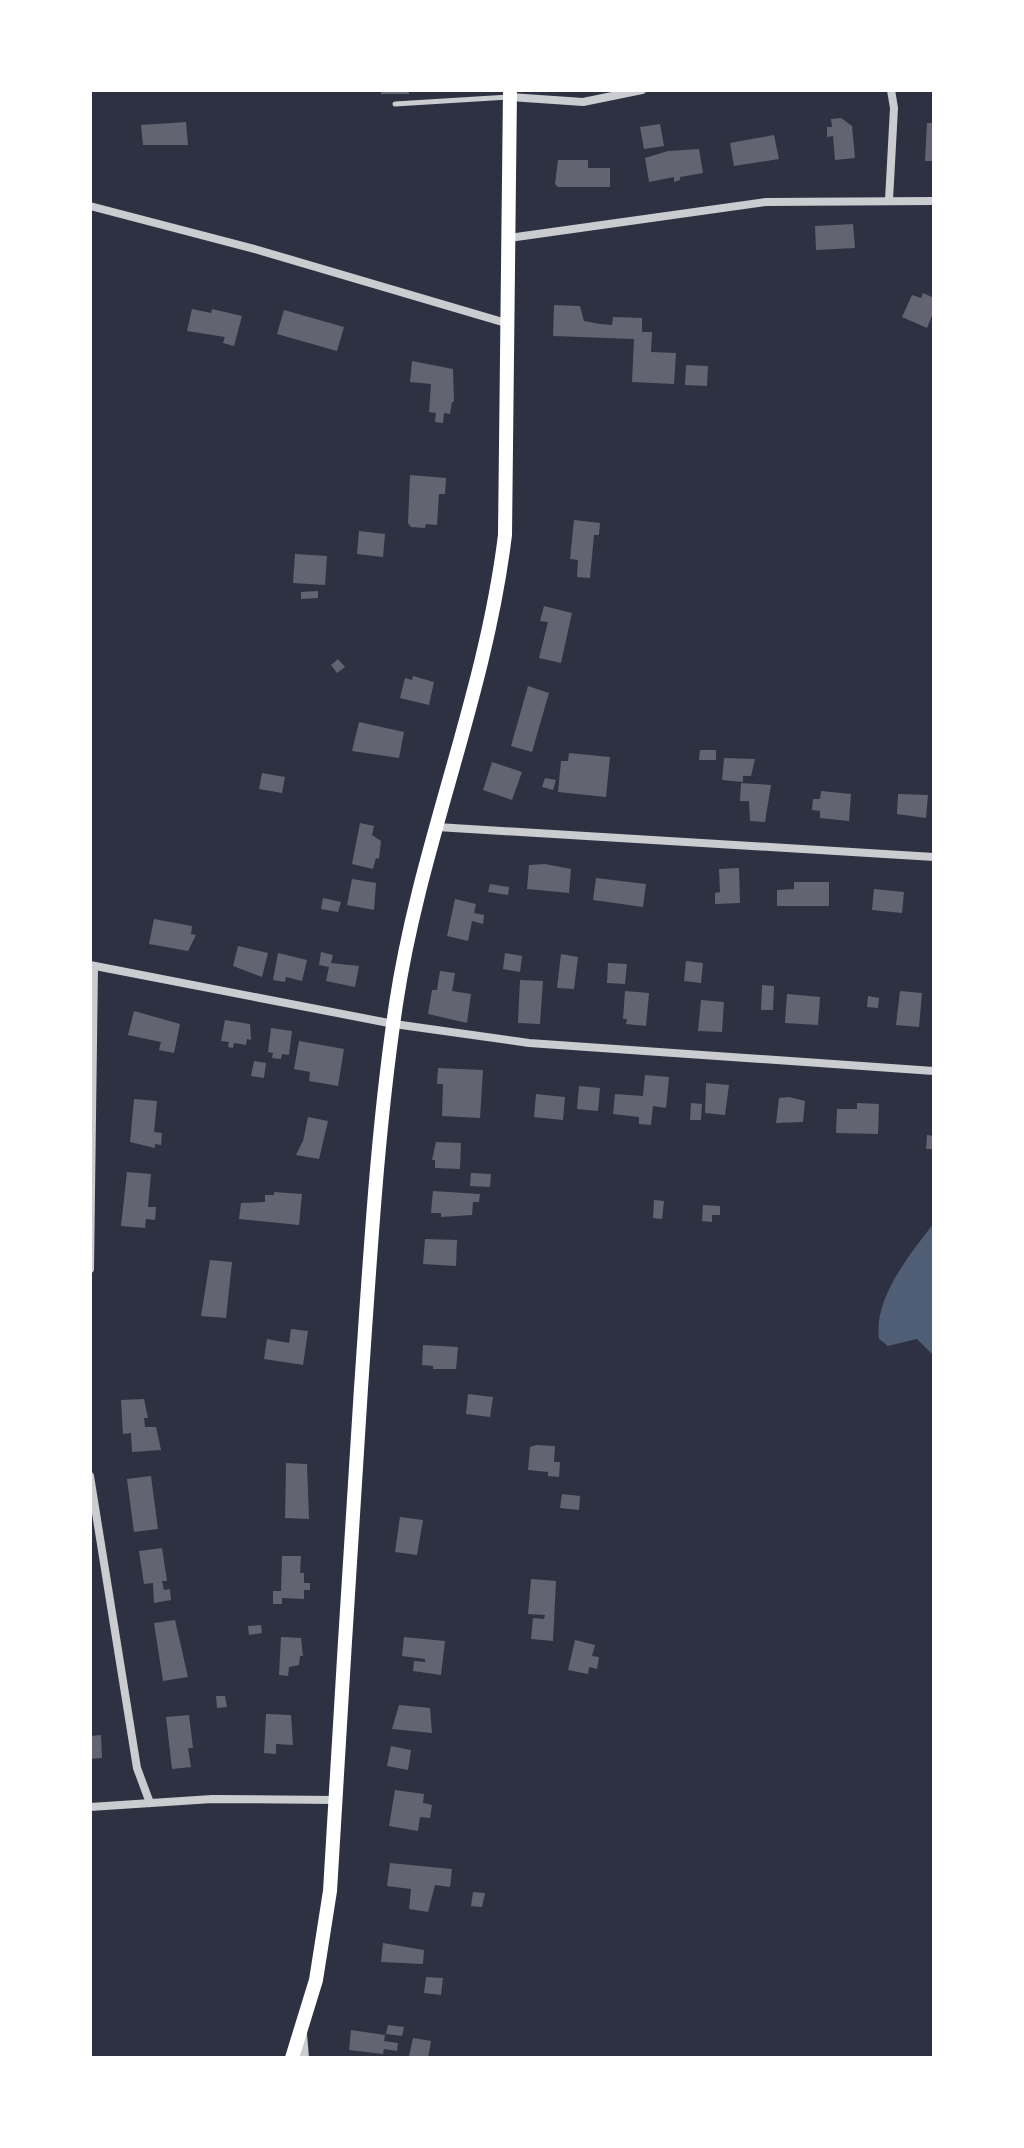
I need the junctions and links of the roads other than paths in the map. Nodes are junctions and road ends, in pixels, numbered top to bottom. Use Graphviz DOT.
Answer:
graph roads {
  1 [pos="642,90"];
  2 [pos="891,90"];
  3 [pos="510,94"];
  4 [pos="395,104"];
  5 [pos="889,200"];
  6 [pos="934,201"];
  7 [pos="90,206"];
  8 [pos="509,238"];
  9 [pos="509,325"];
  10 [pos="437,827"];
  11 [pos="934,857"];
  12 [pos="92,966"];
  13 [pos="394,1024"];
  14 [pos="934,1071"];
  15 [pos="90,1269"];
  16 [pos="90,1476"];
  17 [pos="335,1800"];
  18 [pos="150,1803"];
  19 [pos="90,1807"];
  20 [pos="301,2034"];
  21 [pos="292,2058"];
  22 [pos="303,2058"];
  1 -- 3 [label="street"];
  2 -- 5 [label="street"];
  3 -- 4 [label="lane"];
  3 -- 8 [label="main road"];
  5 -- 6 [label="street"];
  5 -- 8 [label="street"];
  7 -- 9 [label="street"];
  8 -- 9 [label="main road"];
  9 -- 10 [label="main road"];
  10 -- 11 [label="street"];
  10 -- 13 [label="main road"];
  12 -- 13 [label="street"];
  12 -- 15 [label="street"];
  13 -- 14 [label="street"];
  13 -- 17 [label="main road"];
  16 -- 18 [label="street"];
  17 -- 18 [label="street"];
  17 -- 20 [label="main road"];
  18 -- 19 [label="street"];
  20 -- 21 [label="main road"];
  20 -- 22 [label="street"];
}
